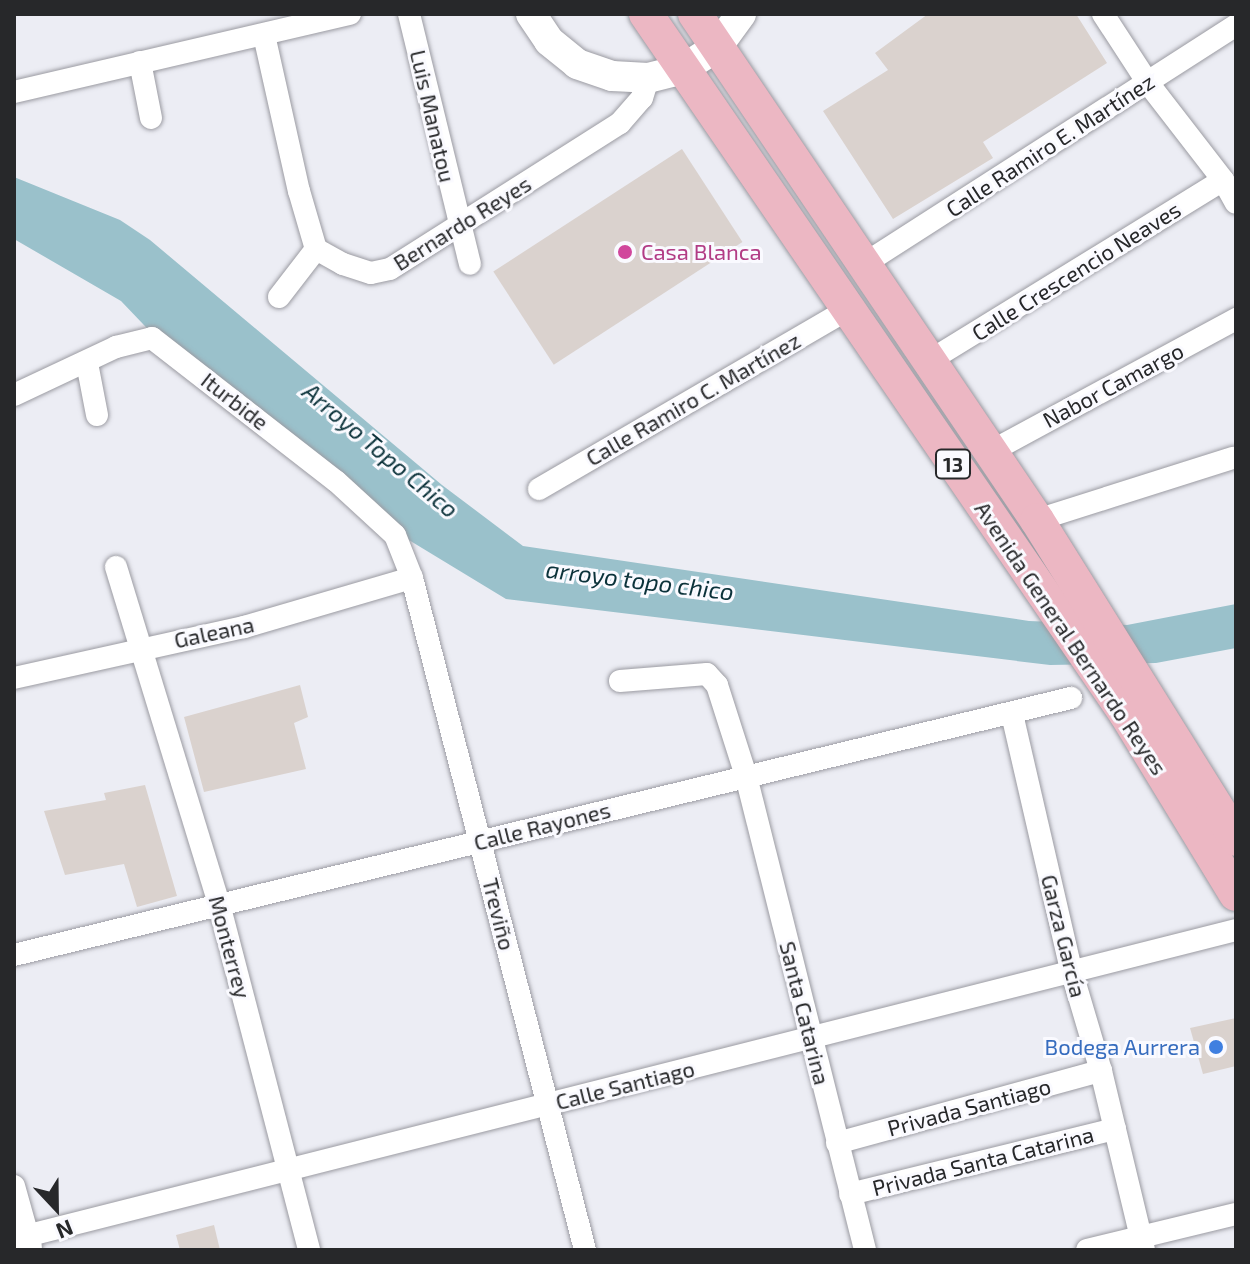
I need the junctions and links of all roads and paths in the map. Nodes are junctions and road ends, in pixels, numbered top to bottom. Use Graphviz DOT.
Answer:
graph roads {
  1 [pos="350,14"];
  2 [pos="409,14"];
  3 [pos="531,14"];
  4 [pos="646,14"];
  5 [pos="695,14"];
  6 [pos="741,14"];
  7 [pos="1103,14"];
  8 [pos="1236,25"];
  9 [pos="264,35"];
  10 [pos="717,47"];
  11 [pos="140,62"];
  12 [pos="683,69"];
  13 [pos="648,78"];
  14 [pos="1148,83"];
  15 [pos="14,92"];
  16 [pos="151,118"];
  17 [pos="1223,180"];
  18 [pos="1236,203"];
  19 [pos="458,224"];
  20 [pos="316,249"];
  21 [pos="470,264"];
  22 [pos="864,264"];
  23 [pos="279,297"];
  24 [pos="847,310"];
  25 [pos="1236,319"];
  26 [pos="929,361"];
  27 [pos="87,363"];
  28 [pos="14,395"];
  29 [pos="97,415"];
  30 [pos="990,452"];
  31 [pos="1233,458"];
  32 [pos="539,489"];
  33 [pos="1037,520"];
  34 [pos="116,567"];
  35 [pos="412,578"];
  36 [pos="143,647"];
  37 [pos="14,678"];
  38 [pos="620,681"];
  39 [pos="1071,698"];
  40 [pos="1012,714"];
  41 [pos="746,776"];
  42 [pos="1236,839"];
  43 [pos="480,841"];
  44 [pos="1236,894"];
  45 [pos="219,904"];
  46 [pos="1236,930"];
  47 [pos="14,955"];
  48 [pos="1072,973"];
  49 [pos="811,1038"];
  50 [pos="1101,1071"];
  51 [pos="548,1105"];
  52 [pos="1115,1129"];
  53 [pos="837,1143"];
  54 [pos="287,1167"];
  55 [pos="14,1186"];
  56 [pos="850,1194"];
  57 [pos="1236,1214"];
  58 [pos="24,1241"];
  59 [pos="1142,1243"];
  60 [pos="309,1250"];
  61 [pos="585,1250"];
  62 [pos="865,1250"];
  63 [pos="1087,1250"];
  1 -- 9 [label="street"];
  2 -- 19 [label="street, Luis Manatou"];
  3 -- 13 [label="street"];
  4 -- 12 [label="main road, Avenida General Bernardo Reyes / 13"];
  5 -- 10 [label="main road, Avenida General Bernardo Reyes / 13"];
  6 -- 10 [label="street"];
  7 -- 14 [label="street"];
  8 -- 14 [label="street, Calle Ramiro E. Martínez"];
  9 -- 11 [label="street"];
  9 -- 20 [label="street"];
  10 -- 12 [label="street"];
  10 -- 22 [label="main road, Avenida General Bernardo Reyes / 13"];
  11 -- 15 [label="street"];
  11 -- 16 [label="street"];
  12 -- 13 [label="street"];
  12 -- 24 [label="main road, Avenida General Bernardo Reyes / 13"];
  13 -- 19 [label="street, Bernardo Reyes"];
  14 -- 17 [label="street"];
  14 -- 22 [label="street, Calle Ramiro E. Martínez"];
  17 -- 18 [label="street"];
  17 -- 26 [label="street, Calle Crescencio Neaves"];
  19 -- 20 [label="street, Bernardo Reyes"];
  19 -- 21 [label="street, Luis Manatou"];
  20 -- 23 [label="street"];
  22 -- 26 [label="main road, Avenida General Bernardo Reyes / 13"];
  24 -- 32 [label="street, Calle Ramiro C. Martínez"];
  24 -- 44 [label="main road, Avenida General Bernardo Reyes / 13"];
  25 -- 30 [label="street, Nabor Camargo"];
  26 -- 30 [label="main road, Avenida General Bernardo Reyes / 13"];
  27 -- 28 [label="street, Iturbide"];
  27 -- 29 [label="street"];
  27 -- 35 [label="street, Iturbide"];
  30 -- 33 [label="main road, Avenida General Bernardo Reyes / 13"];
  31 -- 33 [label="street"];
  33 -- 42 [label="main road, Avenida General Bernardo Reyes / 13"];
  34 -- 36 [label="street, Monterrey"];
  35 -- 36 [label="street, Galeana"];
  35 -- 43 [label="street, Treviño"];
  36 -- 37 [label="street, Galeana"];
  36 -- 45 [label="street, Monterrey"];
  38 -- 41 [label="street, Santa Catarina"];
  39 -- 40 [label="street, Calle Rayones"];
  40 -- 41 [label="street, Calle Rayones"];
  40 -- 48 [label="street, Garza García"];
  41 -- 43 [label="street, Calle Rayones"];
  41 -- 49 [label="street, Santa Catarina"];
  43 -- 45 [label="street, Calle Rayones"];
  43 -- 51 [label="street, Treviño"];
  45 -- 47 [label="street, Calle Rayones"];
  45 -- 54 [label="street, Monterrey"];
  46 -- 48 [label="street, Calle Santiago"];
  48 -- 49 [label="street, Calle Santiago"];
  48 -- 50 [label="street, Garza García"];
  49 -- 51 [label="street, Calle Santiago"];
  49 -- 53 [label="street, Santa Catarina"];
  50 -- 52 [label="street, Garza García"];
  50 -- 53 [label="street, Privada Santiago"];
  51 -- 54 [label="street, Calle Santiago"];
  51 -- 61 [label="street, Treviño"];
  52 -- 56 [label="street, Privada Santa Catarina"];
  52 -- 59 [label="street, Garza García"];
  53 -- 56 [label="street, Santa Catarina"];
  54 -- 58 [label="street, Calle Santiago"];
  54 -- 60 [label="street, Monterrey"];
  55 -- 58 [label="street"];
  56 -- 62 [label="street, Santa Catarina"];
  57 -- 59 [label="street"];
  59 -- 63 [label="street"];
}
